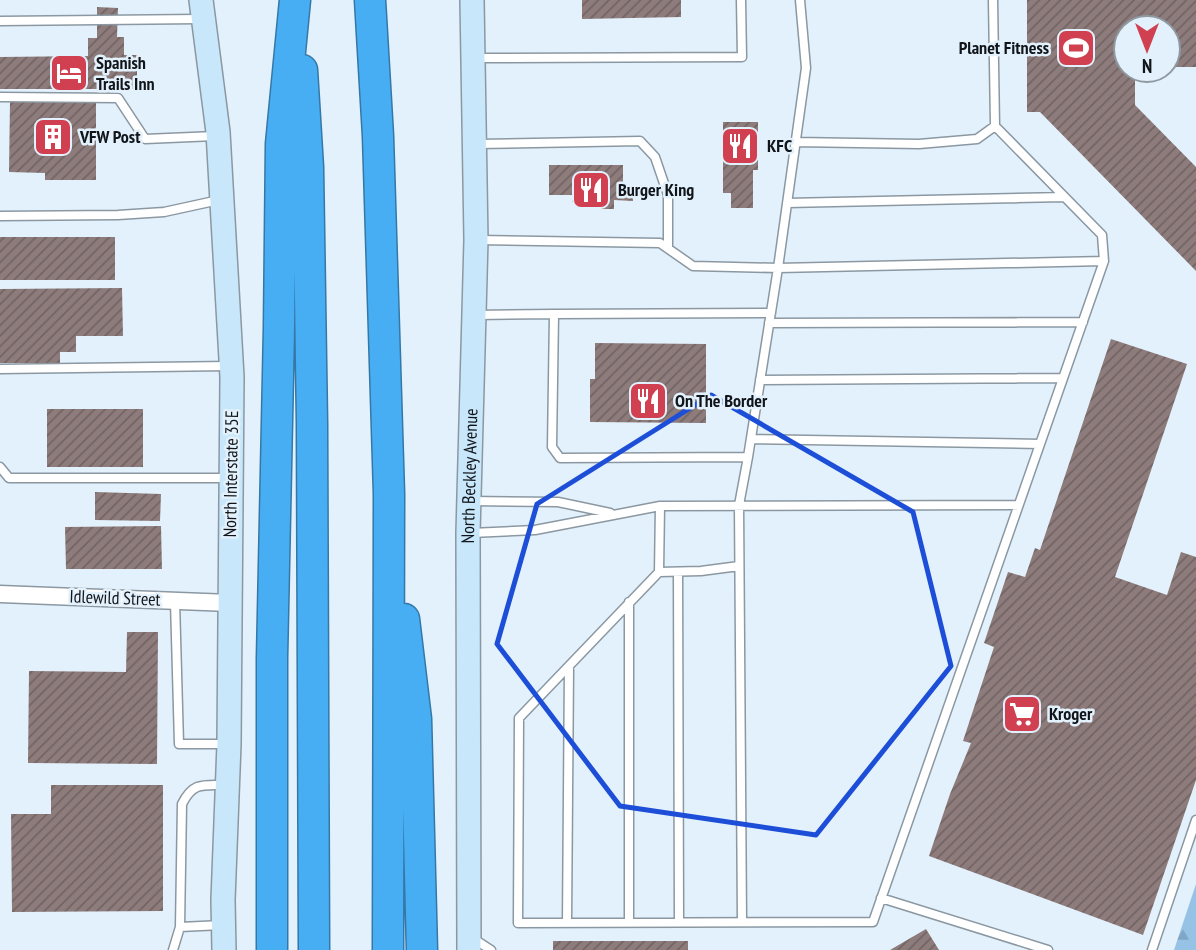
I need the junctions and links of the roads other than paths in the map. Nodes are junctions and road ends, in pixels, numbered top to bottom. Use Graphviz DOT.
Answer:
graph roads {
  1 [pos="296,0"];
  2 [pos="370,0"];
  3 [pos="741,0"];
  4 [pos="800,0"];
  5 [pos="993,0"];
  6 [pos="471,3"];
  7 [pos="202,9"];
  8 [pos="0,21"];
  9 [pos="474,58"];
  10 [pos="0,97"];
  11 [pos="995,126"];
  12 [pos="218,136"];
  13 [pos="796,142"];
  14 [pos="476,144"];
  15 [pos="1065,197"];
  16 [pos="222,200"];
  17 [pos="787,203"];
  18 [pos="0,216"];
  19 [pos="476,240"];
  20 [pos="668,248"];
  21 [pos="1104,261"];
  22 [pos="778,268"];
  23 [pos="554,314"];
  24 [pos="475,315"];
  25 [pos="770,318"];
  26 [pos="1083,321"];
  27 [pos="232,366"];
  28 [pos="0,369"];
  29 [pos="1063,378"];
  30 [pos="760,380"];
  31 [pos="751,439"];
  32 [pos="1040,444"];
  33 [pos="748,457"];
  34 [pos="0,467"];
  35 [pos="232,478"];
  36 [pos="388,494"];
  37 [pos="468,501"];
  38 [pos="739,505"];
  39 [pos="1018,505"];
  40 [pos="660,506"];
  41 [pos="613,514"];
  42 [pos="468,533"];
  43 [pos="739,566"];
  44 [pos="659,572"];
  45 [pos="678,572"];
  46 [pos="0,594"];
  47 [pos="175,601"];
  48 [pos="629,602"];
  49 [pos="230,603"];
  50 [pos="569,666"];
  51 [pos="229,744"];
  52 [pos="228,785"];
  53 [pos="1196,820"];
  54 [pos="881,898"];
  55 [pos="629,922"];
  56 [pos="679,922"];
  57 [pos="742,922"];
  58 [pos="567,923"];
  59 [pos="223,925"];
  60 [pos="180,927"];
  61 [pos="469,943"];
  62 [pos="1033,948"];
  63 [pos="173,950"];
  64 [pos="224,950"];
  65 [pos="272,950"];
  66 [pos="314,950"];
  67 [pos="388,950"];
  68 [pos="422,950"];
  69 [pos="491,950"];
  70 [pos="1048,950"];
  71 [pos="1152,950"];
  1 -- 65 [label="highway"];
  1 -- 66 [label="highway"];
  2 -- 36 [label="highway"];
  3 -- 9 [label="lane"];
  4 -- 13 [label="lane"];
  5 -- 11 [label="lane"];
  6 -- 9 [label="main road, North Beckley Avenue"];
  7 -- 8 [label="lane"];
  7 -- 12 [label="main road, North Interstate 35E"];
  9 -- 14 [label="main road, North Beckley Avenue"];
  10 -- 12 [label="lane"];
  11 -- 13 [label="lane"];
  11 -- 15 [label="lane"];
  12 -- 16 [label="main road, North Interstate 35E"];
  13 -- 17 [label="lane"];
  14 -- 19 [label="main road, North Beckley Avenue"];
  14 -- 20 [label="lane"];
  15 -- 17 [label="lane"];
  15 -- 21 [label="lane"];
  16 -- 18 [label="lane"];
  16 -- 27 [label="main road, North Interstate 35E"];
  17 -- 22 [label="lane"];
  19 -- 20 [label="lane"];
  19 -- 24 [label="main road, North Beckley Avenue"];
  20 -- 22 [label="lane"];
  21 -- 22 [label="lane"];
  21 -- 26 [label="lane"];
  22 -- 25 [label="lane"];
  23 -- 24 [label="lane"];
  23 -- 25 [label="lane"];
  23 -- 33 [label="lane"];
  24 -- 37 [label="main road, North Beckley Avenue"];
  25 -- 26 [label="lane"];
  25 -- 30 [label="lane"];
  26 -- 29 [label="lane"];
  27 -- 28 [label="lane"];
  27 -- 35 [label="main road, North Interstate 35E"];
  29 -- 30 [label="lane"];
  29 -- 32 [label="lane"];
  30 -- 31 [label="lane"];
  31 -- 32 [label="lane"];
  31 -- 33 [label="lane"];
  32 -- 39 [label="lane"];
  33 -- 38 [label="lane"];
  34 -- 35 [label="lane"];
  35 -- 49 [label="main road, North Interstate 35E"];
  36 -- 67 [label="highway"];
  36 -- 68 [label="highway"];
  37 -- 41 [label="lane"];
  37 -- 42 [label="main road, North Beckley Avenue"];
  38 -- 39 [label="lane"];
  38 -- 40 [label="lane"];
  38 -- 43 [label="lane"];
  39 -- 54 [label="lane"];
  40 -- 41 [label="lane"];
  40 -- 44 [label="lane"];
  41 -- 42 [label="lane"];
  42 -- 61 [label="main road, North Beckley Avenue"];
  43 -- 45 [label="lane"];
  43 -- 57 [label="lane"];
  44 -- 45 [label="lane"];
  44 -- 48 [label="lane"];
  45 -- 56 [label="lane"];
  46 -- 47 [label="street, Idlewild Street"];
  47 -- 49 [label="street, Idlewild Street"];
  47 -- 51 [label="lane"];
  48 -- 50 [label="lane"];
  48 -- 55 [label="lane"];
  49 -- 51 [label="main road, North Interstate 35E"];
  50 -- 58 [label="lane"];
  50 -- 58 [label="lane"];
  51 -- 52 [label="main road, North Interstate 35E"];
  52 -- 59 [label="main road, North Interstate 35E"];
  52 -- 60 [label="lane"];
  53 -- 71 [label="lane"];
  54 -- 57 [label="lane"];
  54 -- 62 [label="lane"];
  55 -- 56 [label="lane"];
  55 -- 58 [label="lane"];
  56 -- 57 [label="lane"];
  59 -- 60 [label="lane"];
  59 -- 64 [label="main road, North Interstate 35E"];
  60 -- 63 [label="lane"];
  61 -- 69 [label="lane"];
  62 -- 70 [label="lane"];
}
